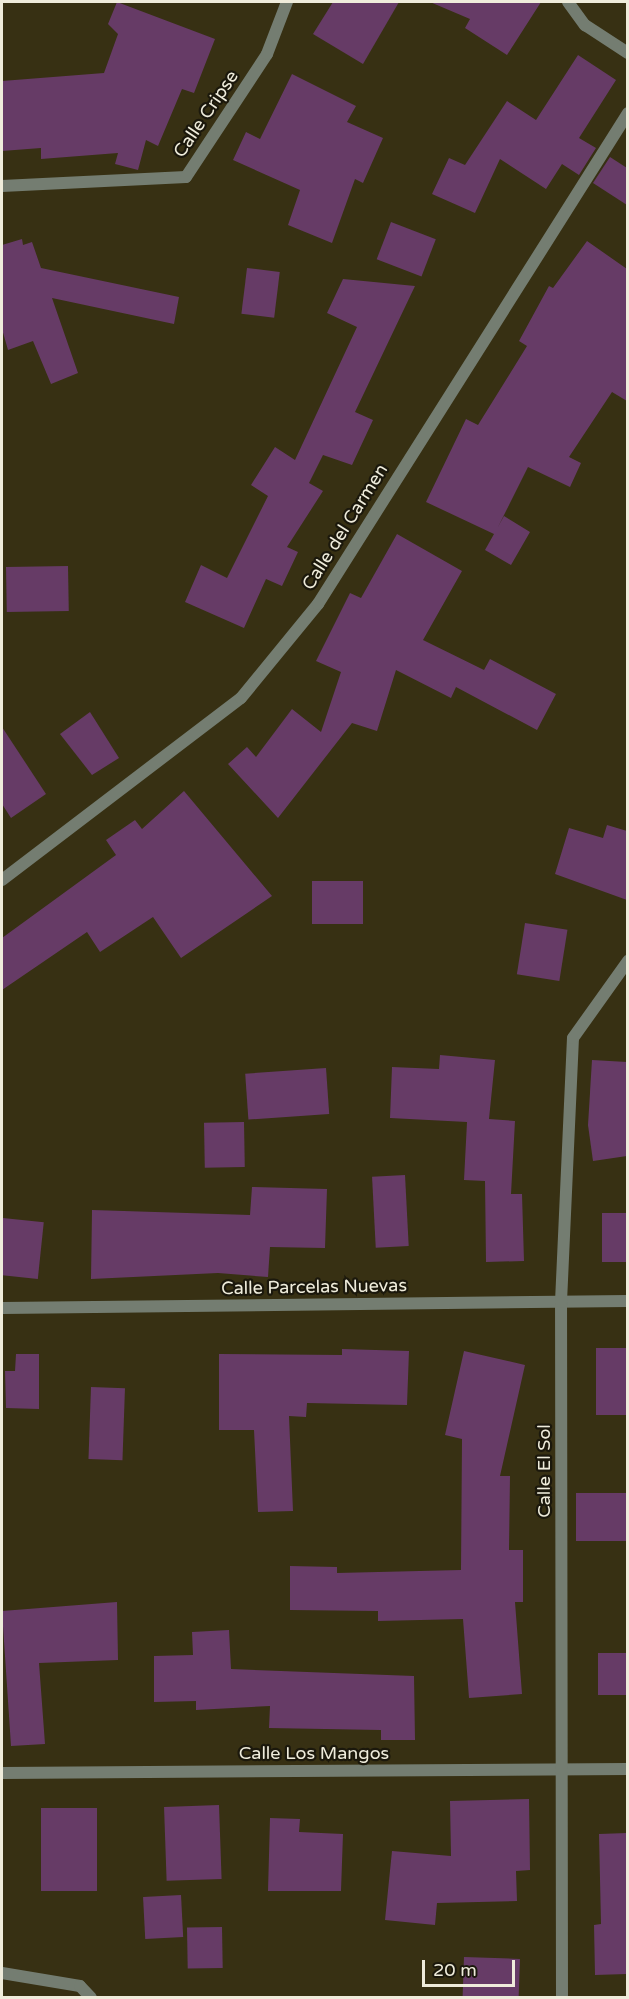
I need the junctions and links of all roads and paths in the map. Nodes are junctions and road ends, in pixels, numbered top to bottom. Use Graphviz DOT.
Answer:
graph roads {
  1 [pos="287,2"];
  2 [pos="568,2"];
  3 [pos="627,53"];
  4 [pos="627,113"];
  5 [pos="2,186"];
  6 [pos="2,880"];
  7 [pos="627,962"];
  8 [pos="561,1302"];
  9 [pos="627,1302"];
  10 [pos="2,1308"];
  11 [pos="627,1769"];
  12 [pos="563,1770"];
  13 [pos="2,1773"];
  14 [pos="2,1973"];
  15 [pos="91,1998"];
  16 [pos="562,1998"];
  1 -- 5 [label="street, Calle Cripse"];
  2 -- 3 [label="street"];
  4 -- 6 [label="street, Calle del Carmen"];
  7 -- 8 [label="street, Calle El Sol"];
  8 -- 9 [label="street, Calle Parcelas Nuevas"];
  8 -- 10 [label="street, Calle Parcelas Nuevas"];
  8 -- 12 [label="street, Calle El Sol"];
  11 -- 12 [label="street, Calle Los Mangos"];
  12 -- 13 [label="street, Calle Los Mangos"];
  12 -- 16 [label="street, Calle El Sol"];
  14 -- 15 [label="street"];
}
